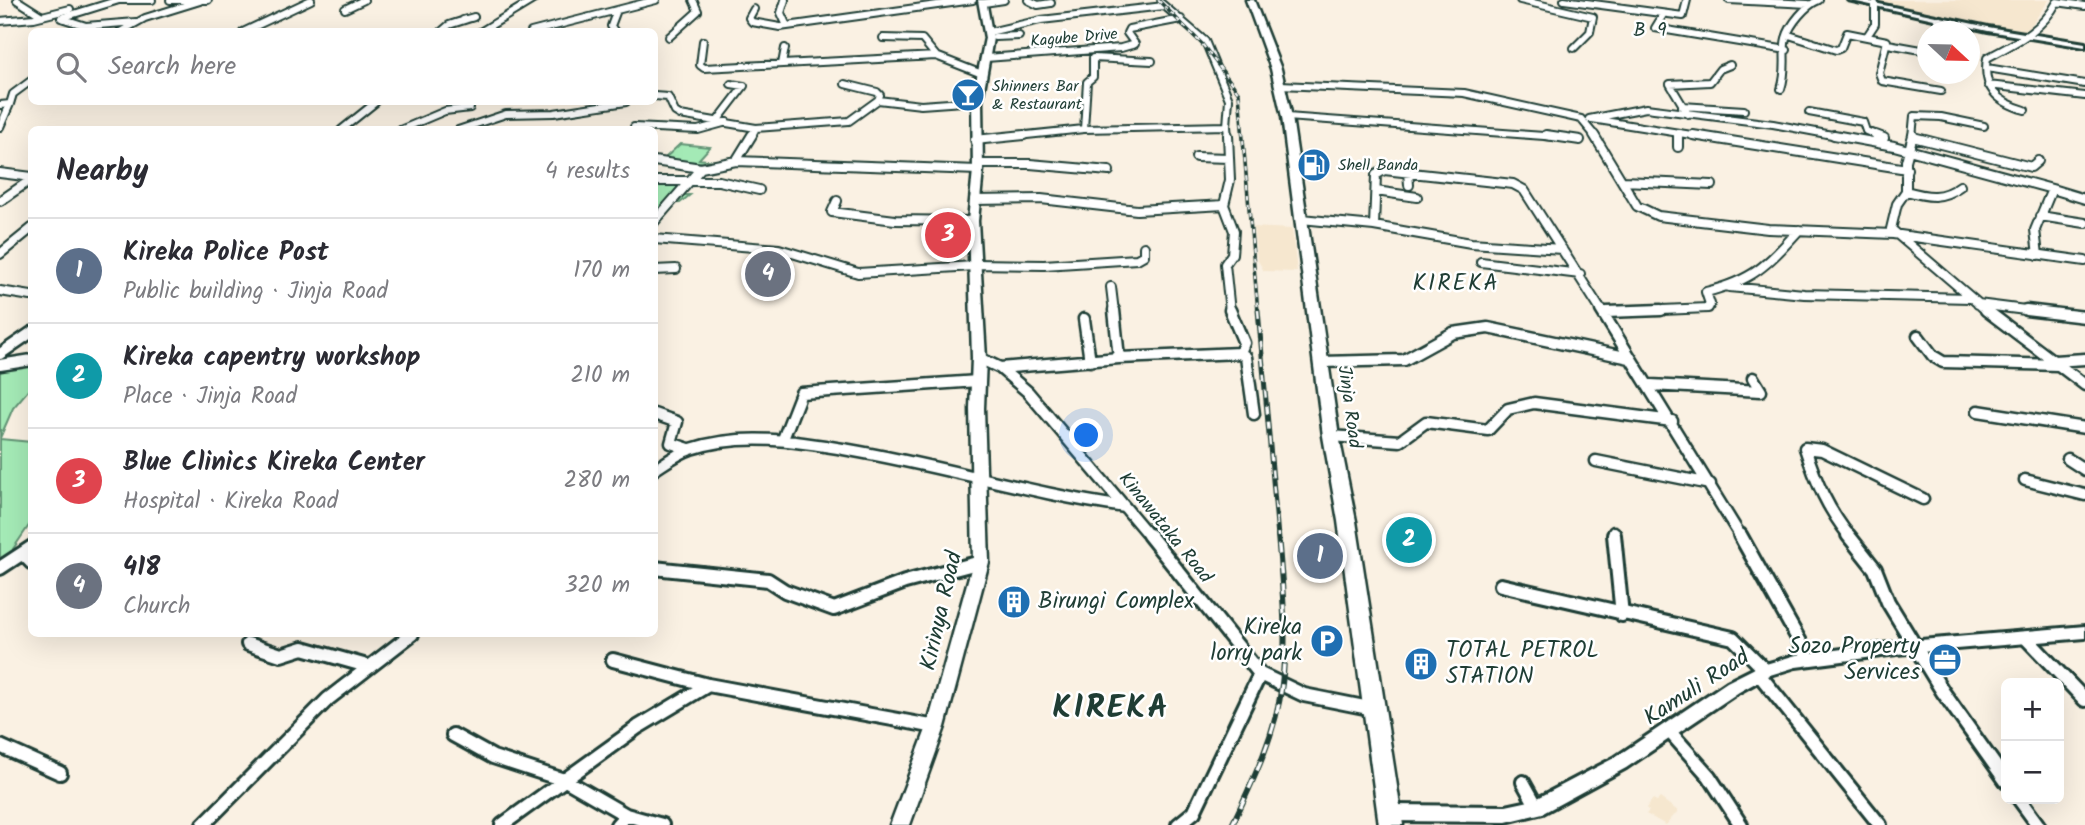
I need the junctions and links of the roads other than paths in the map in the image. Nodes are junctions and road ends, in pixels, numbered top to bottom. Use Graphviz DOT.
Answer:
graph roads {
  1 [pos="17,0"];
  2 [pos="109,0"];
  3 [pos="152,0"];
  4 [pos="170,0"];
  5 [pos="208,0"];
  6 [pos="311,0"];
  7 [pos="363,0"];
  8 [pos="533,0"];
  9 [pos="656,0"];
  10 [pos="693,0"];
  11 [pos="785,0"];
  12 [pos="1004,0"];
  13 [pos="1028,0"];
  14 [pos="1158,0"];
  15 [pos="1250,0"];
  16 [pos="1520,0"];
  17 [pos="1552,0"];
  18 [pos="1564,0"];
  19 [pos="1687,0"];
  20 [pos="1729,0"];
  21 [pos="1819,0"];
  22 [pos="1850,0"];
  23 [pos="119,1"];
  24 [pos="200,1"];
  25 [pos="980,1"];
  26 [pos="1051,3"];
  27 [pos="1808,4"];
  28 [pos="1875,4"];
  29 [pos="1543,5"];
  30 [pos="1164,6"];
  31 [pos="2085,6"];
  32 [pos="1073,8"];
  33 [pos="345,9"];
  34 [pos="754,9"];
  35 [pos="617,10"];
  36 [pos="1662,15"];
  37 [pos="42,16"];
  38 [pos="1077,16"];
  39 [pos="30,18"];
  40 [pos="1181,19"];
  41 [pos="1938,19"];
  42 [pos="0,20"];
  43 [pos="463,20"];
  44 [pos="136,22"];
  45 [pos="787,26"];
  46 [pos="126,28"];
  47 [pos="252,28"];
  48 [pos="446,28"];
  49 [pos="487,28"];
  50 [pos="547,28"];
  51 [pos="612,28"];
  52 [pos="0,29"];
  53 [pos="989,35"];
  54 [pos="1789,35"];
  55 [pos="1019,36"];
  56 [pos="1867,36"];
  57 [pos="2028,36"];
  58 [pos="669,37"];
  59 [pos="883,38"];
  60 [pos="704,41"];
  61 [pos="1888,44"];
  62 [pos="2085,44"];
  63 [pos="785,48"];
  64 [pos="1574,48"];
  65 [pos="1917,49"];
  66 [pos="1787,50"];
  67 [pos="936,56"];
  68 [pos="986,58"];
  69 [pos="1152,61"];
  70 [pos="782,64"];
  71 [pos="1730,65"];
  72 [pos="1987,68"];
  73 [pos="982,74"];
  74 [pos="28,83"];
  75 [pos="731,84"];
  76 [pos="845,84"];
  77 [pos="2085,84"];
  78 [pos="1280,85"];
  79 [pos="1988,85"];
  80 [pos="1782,89"];
  81 [pos="1941,91"];
  82 [pos="658,96"];
  83 [pos="2085,96"];
  84 [pos="878,100"];
  85 [pos="976,101"];
  86 [pos="10,104"];
  87 [pos="0,105"];
  88 [pos="372,105"];
  89 [pos="606,105"];
  90 [pos="1682,106"];
  91 [pos="470,108"];
  92 [pos="1744,110"];
  93 [pos="2025,110"];
  94 [pos="1809,112"];
  95 [pos="1688,114"];
  96 [pos="1287,117"];
  97 [pos="1585,119"];
  98 [pos="718,120"];
  99 [pos="729,121"];
  100 [pos="346,126"];
  101 [pos="409,126"];
  102 [pos="470,126"];
  103 [pos="1227,126"];
  104 [pos="1984,126"];
  105 [pos="0,127"];
  106 [pos="658,128"];
  107 [pos="756,128"];
  108 [pos="1084,129"];
  109 [pos="1678,135"];
  110 [pos="1913,137"];
  111 [pos="975,140"];
  112 [pos="1580,140"];
  113 [pos="1882,144"];
  114 [pos="1678,147"];
  115 [pos="1910,150"];
  116 [pos="1196,157"];
  117 [pos="1229,158"];
  118 [pos="736,161"];
  119 [pos="2038,161"];
  120 [pos="658,162"];
  121 [pos="977,167"];
  122 [pos="701,168"];
  123 [pos="1907,169"];
  124 [pos="1109,171"];
  125 [pos="1408,172"];
  126 [pos="0,173"];
  127 [pos="28,177"];
  128 [pos="690,180"];
  129 [pos="28,181"];
  130 [pos="658,181"];
  131 [pos="1623,181"];
  132 [pos="1409,185"];
  133 [pos="1712,185"];
  134 [pos="1960,186"];
  135 [pos="2052,189"];
  136 [pos="759,190"];
  137 [pos="1376,191"];
  138 [pos="1906,191"];
  139 [pos="1417,197"];
  140 [pos="2085,199"];
  141 [pos="974,200"];
  142 [pos="0,201"];
  143 [pos="837,201"];
  144 [pos="1224,205"];
  145 [pos="2040,216"];
  146 [pos="658,217"];
  147 [pos="1301,219"];
  148 [pos="973,221"];
  149 [pos="2085,223"];
  150 [pos="1374,226"];
  151 [pos="1799,230"];
  152 [pos="28,231"];
  153 [pos="1893,233"];
  154 [pos="658,239"];
  155 [pos="1144,247"];
  156 [pos="1562,249"];
  157 [pos="0,254"];
  158 [pos="2038,255"];
  159 [pos="2085,261"];
  160 [pos="1481,262"];
  161 [pos="974,265"];
  162 [pos="676,269"];
  163 [pos="658,270"];
  164 [pos="1580,274"];
  165 [pos="1111,287"];
  166 [pos="1730,287"];
  167 [pos="0,291"];
  168 [pos="28,296"];
  169 [pos="1974,301"];
  170 [pos="1606,312"];
  171 [pos="2085,317"];
  172 [pos="1084,319"];
  173 [pos="28,335"];
  174 [pos="1918,336"];
  175 [pos="1240,353"];
  176 [pos="0,354"];
  177 [pos="979,358"];
  178 [pos="1119,358"];
  179 [pos="1630,358"];
  180 [pos="2085,359"];
  181 [pos="28,361"];
  182 [pos="1090,361"];
  183 [pos="1321,362"];
  184 [pos="2057,363"];
  185 [pos="0,365"];
  186 [pos="1000,368"];
  187 [pos="1752,378"];
  188 [pos="978,381"];
  189 [pos="1651,385"];
  190 [pos="2085,385"];
  191 [pos="1978,411"];
  192 [pos="1254,414"];
  193 [pos="658,415"];
  194 [pos="1672,421"];
  195 [pos="2085,428"];
  196 [pos="1331,436"];
  197 [pos="783,439"];
  198 [pos="689,449"];
  199 [pos="2068,459"];
  200 [pos="1597,461"];
  201 [pos="658,468"];
  202 [pos="2085,470"];
  203 [pos="978,475"];
  204 [pos="2025,480"];
  205 [pos="1710,484"];
  206 [pos="2085,495"];
  207 [pos="1923,499"];
  208 [pos="1125,507"];
  209 [pos="1614,532"];
  210 [pos="28,555"];
  211 [pos="981,562"];
  212 [pos="0,568"];
  213 [pos="658,568"];
  214 [pos="1501,585"];
  215 [pos="1622,615"];
  216 [pos="2085,632"];
  217 [pos="408,637"];
  218 [pos="2026,638"];
  219 [pos="248,644"];
  220 [pos="1917,647"];
  221 [pos="1809,658"];
  222 [pos="612,660"];
  223 [pos="367,666"];
  224 [pos="1762,672"];
  225 [pos="1260,674"];
  226 [pos="708,685"];
  227 [pos="2085,700"];
  228 [pos="1374,709"];
  229 [pos="936,727"];
  230 [pos="1670,732"];
  231 [pos="453,735"];
  232 [pos="0,746"];
  233 [pos="60,773"];
  234 [pos="2001,774"];
  235 [pos="567,781"];
  236 [pos="1523,782"];
  237 [pos="2023,804"];
  238 [pos="1538,807"];
  239 [pos="1390,819"];
  240 [pos="622,820"];
  241 [pos="204,825"];
  242 [pos="502,825"];
  243 [pos="662,825"];
  244 [pos="900,825"];
  245 [pos="1178,825"];
  246 [pos="1741,825"];
  247 [pos="1880,825"];
  248 [pos="2038,825"];
  1 -- 37 [label="street"];
  2 -- 23 [label="street"];
  2 -- 37 [label="street"];
  3 -- 23 [label="street"];
  4 -- 24 [label="street"];
  5 -- 24 [label="street"];
  6 -- 47 [label="street"];
  7 -- 33 [label="street"];
  8 -- 49 [label="street"];
  9 -- 35 [label="street"];
  10 -- 58 [label="street"];
  11 -- 45 [label="street"];
  12 -- 25 [label="street"];
  13 -- 26 [label="street"];
  14 -- 30 [label="street"];
  15 -- 78 [label="highway, Jinja Road"];
  16 -- 29 [label="street"];
  17 -- 29 [label="street"];
  18 -- 36 [label="street"];
  19 -- 36 [label="street"];
  20 -- 27 [label="street"];
  21 -- 27 [label="street"];
  22 -- 28 [label="street"];
  23 -- 44 [label="street"];
  24 -- 44 [label="street"];
  25 -- 45 [label="street"];
  25 -- 53 [label="main road, Kirinya Road"];
  27 -- 54 [label="street"];
  28 -- 41 [label="street"];
  28 -- 56 [label="street"];
  29 -- 64 [label="street"];
  30 -- 38 [label="street"];
  30 -- 40 [label="street"];
  31 -- 57 [label="street"];
  32 -- 38 [label="street"];
  34 -- 45 [label="street"];
  35 -- 50 [label="street"];
  35 -- 51 [label="street"];
  36 -- 66 [label="street"];
  37 -- 39 [label="street"];
  38 -- 53 [label="street"];
  39 -- 42 [label="street"];
  39 -- 52 [label="street"];
  40 -- 68 [label="street, Kagube Drive"];
  40 -- 103 [label="street"];
  41 -- 57 [label="street"];
  43 -- 48 [label="street"];
  44 -- 46 [label="street"];
  53 -- 55 [label="street"];
  53 -- 68 [label="main road, Kirinya Road"];
  54 -- 56 [label="street"];
  54 -- 66 [label="street"];
  56 -- 61 [label="street"];
  57 -- 62 [label="street"];
  57 -- 72 [label="street"];
  59 -- 67 [label="street"];
  60 -- 70 [label="street"];
  61 -- 65 [label="street"];
  61 -- 81 [label="street"];
  63 -- 70 [label="street"];
  66 -- 80 [label="street"];
  67 -- 70 [label="street"];
  67 -- 73 [label="street"];
  68 -- 73 [label="main road, Kirinya Road"];
  69 -- 108 [label="street"];
  71 -- 90 [label="street"];
  72 -- 77 [label="street"];
  72 -- 79 [label="street"];
  73 -- 85 [label="main road, Kirinya Road"];
  74 -- 86 [label="street"];
  75 -- 98 [label="street"];
  76 -- 84 [label="street"];
  78 -- 96 [label="highway, Jinja Road"];
  78 -- 97 [label="street"];
  79 -- 83 [label="street"];
  79 -- 93 [label="street"];
  82 -- 98 [label="street"];
  84 -- 85 [label="street"];
  84 -- 107 [label="street"];
  85 -- 111 [label="main road, Kirinya Road"];
  86 -- 87 [label="street"];
  86 -- 105 [label="street"];
  88 -- 100 [label="street"];
  89 -- 102 [label="street"];
  90 -- 92 [label="street"];
  90 -- 95 [label="street"];
  91 -- 101 [label="street"];
  94 -- 113 [label="street"];
  95 -- 97 [label="street"];
  95 -- 113 [label="street"];
  96 -- 112 [label="street"];
  96 -- 147 [label="highway, Jinja Road"];
  97 -- 109 [label="street"];
  97 -- 131 [label="street"];
  98 -- 99 [label="street"];
  99 -- 106 [label="street"];
  99 -- 107 [label="street"];
  103 -- 108 [label="street"];
  103 -- 117 [label="street"];
  104 -- 110 [label="street"];
  107 -- 118 [label="street"];
  108 -- 111 [label="street"];
  109 -- 114 [label="street"];
  109 -- 123 [label="street"];
  110 -- 115 [label="street"];
  110 -- 119 [label="street"];
  111 -- 121 [label="main road, Kirinya Road"];
  113 -- 115 [label="street"];
  115 -- 123 [label="street"];
  115 -- 135 [label="street"];
  116 -- 117 [label="street"];
  117 -- 144 [label="street"];
  118 -- 121 [label="street"];
  118 -- 122 [label="street"];
  120 -- 122 [label="street"];
  121 -- 124 [label="street"];
  121 -- 141 [label="main road, Kirinya Road"];
  122 -- 128 [label="street"];
  123 -- 138 [label="street"];
  125 -- 132 [label="street"];
  125 -- 137 [label="street"];
  125 -- 156 [label="street"];
  126 -- 127 [label="street"];
  128 -- 130 [label="street"];
  128 -- 136 [label="street"];
  128 -- 146 [label="street"];
  129 -- 142 [label="street"];
  131 -- 133 [label="street"];
  131 -- 151 [label="street"];
  134 -- 138 [label="street"];
  135 -- 140 [label="street"];
  135 -- 145 [label="street"];
  137 -- 139 [label="street"];
  137 -- 150 [label="street"];
  138 -- 153 [label="street"];
  141 -- 144 [label="street"];
  141 -- 148 [label="main road, Kirinya Road"];
  143 -- 148 [label="street"];
  144 -- 175 [label="street"];
  145 -- 149 [label="street"];
  145 -- 158 [label="street"];
  147 -- 150 [label="street"];
  147 -- 183 [label="highway, Jinja Road"];
  148 -- 161 [label="main road, Kirinya Road"];
  150 -- 156 [label="street"];
  151 -- 153 [label="street"];
  151 -- 166 [label="street"];
  152 -- 157 [label="street"];
  153 -- 158 [label="street"];
  153 -- 169 [label="street"];
  154 -- 161 [label="street"];
  155 -- 161 [label="street"];
  156 -- 164 [label="street"];
  158 -- 159 [label="street"];
  160 -- 164 [label="street"];
  161 -- 177 [label="main road, Kirinya Road"];
  162 -- 163 [label="street"];
  164 -- 170 [label="street"];
  165 -- 178 [label="street"];
  166 -- 169 [label="street"];
  166 -- 170 [label="street"];
  167 -- 168 [label="street"];
  169 -- 171 [label="street"];
  169 -- 184 [label="street"];
  170 -- 179 [label="street"];
  172 -- 182 [label="street"];
  173 -- 176 [label="street"];
  174 -- 184 [label="street"];
  175 -- 178 [label="street"];
  175 -- 192 [label="street"];
  177 -- 186 [label="street, Kinawataka Road"];
  177 -- 188 [label="main road, Kirinya Road"];
  178 -- 182 [label="street"];
  179 -- 183 [label="street"];
  179 -- 189 [label="street"];
  180 -- 184 [label="street"];
  181 -- 185 [label="street"];
  182 -- 186 [label="street"];
  183 -- 196 [label="highway, Jinja Road"];
  184 -- 190 [label="street"];
  186 -- 208 [label="street, Kinawataka Road"];
  187 -- 189 [label="street"];
  188 -- 197 [label="street"];
  188 -- 203 [label="main road, Kirinya Road"];
  189 -- 194 [label="street"];
  191 -- 195 [label="street"];
  193 -- 198 [label="street"];
  194 -- 196 [label="street"];
  194 -- 205 [label="street"];
  196 -- 228 [label="highway, Jinja Road"];
  197 -- 198 [label="street"];
  197 -- 203 [label="street"];
  198 -- 201 [label="street"];
  199 -- 202 [label="street"];
  200 -- 205 [label="street"];
  203 -- 208 [label="street"];
  203 -- 211 [label="main road, Kirinya Road"];
  204 -- 206 [label="street"];
  205 -- 221 [label="street"];
  207 -- 220 [label="street"];
  208 -- 225 [label="street, Kinawataka Road"];
  209 -- 215 [label="street"];
  210 -- 212 [label="street"];
  211 -- 213 [label="street"];
  211 -- 229 [label="main road, Kirinya Road"];
  214 -- 215 [label="street"];
  215 -- 224 [label="street"];
  216 -- 218 [label="street, Kamuli Road"];
  217 -- 223 [label="street"];
  218 -- 220 [label="street, Kamuli Road"];
  218 -- 227 [label="street"];
  219 -- 223 [label="street"];
  220 -- 221 [label="street, Kamuli Road"];
  220 -- 234 [label="street"];
  221 -- 224 [label="street, Kamuli Road"];
  222 -- 226 [label="street"];
  223 -- 241 [label="street"];
  224 -- 230 [label="street, Kamuli Road"];
  224 -- 247 [label="street"];
  225 -- 228 [label="street, Kinawataka Road"];
  225 -- 245 [label="street"];
  226 -- 229 [label="street"];
  226 -- 235 [label="street"];
  228 -- 239 [label="highway, Jinja Road"];
  229 -- 244 [label="main road, Kirinya Road"];
  230 -- 238 [label="street, Kamuli Road"];
  230 -- 246 [label="street"];
  231 -- 235 [label="street"];
  232 -- 233 [label="street"];
  235 -- 240 [label="street"];
  235 -- 242 [label="street"];
  236 -- 238 [label="street"];
  237 -- 248 [label="street"];
  238 -- 239 [label="street, Kamuli Road"];
  240 -- 243 [label="street"];
}
